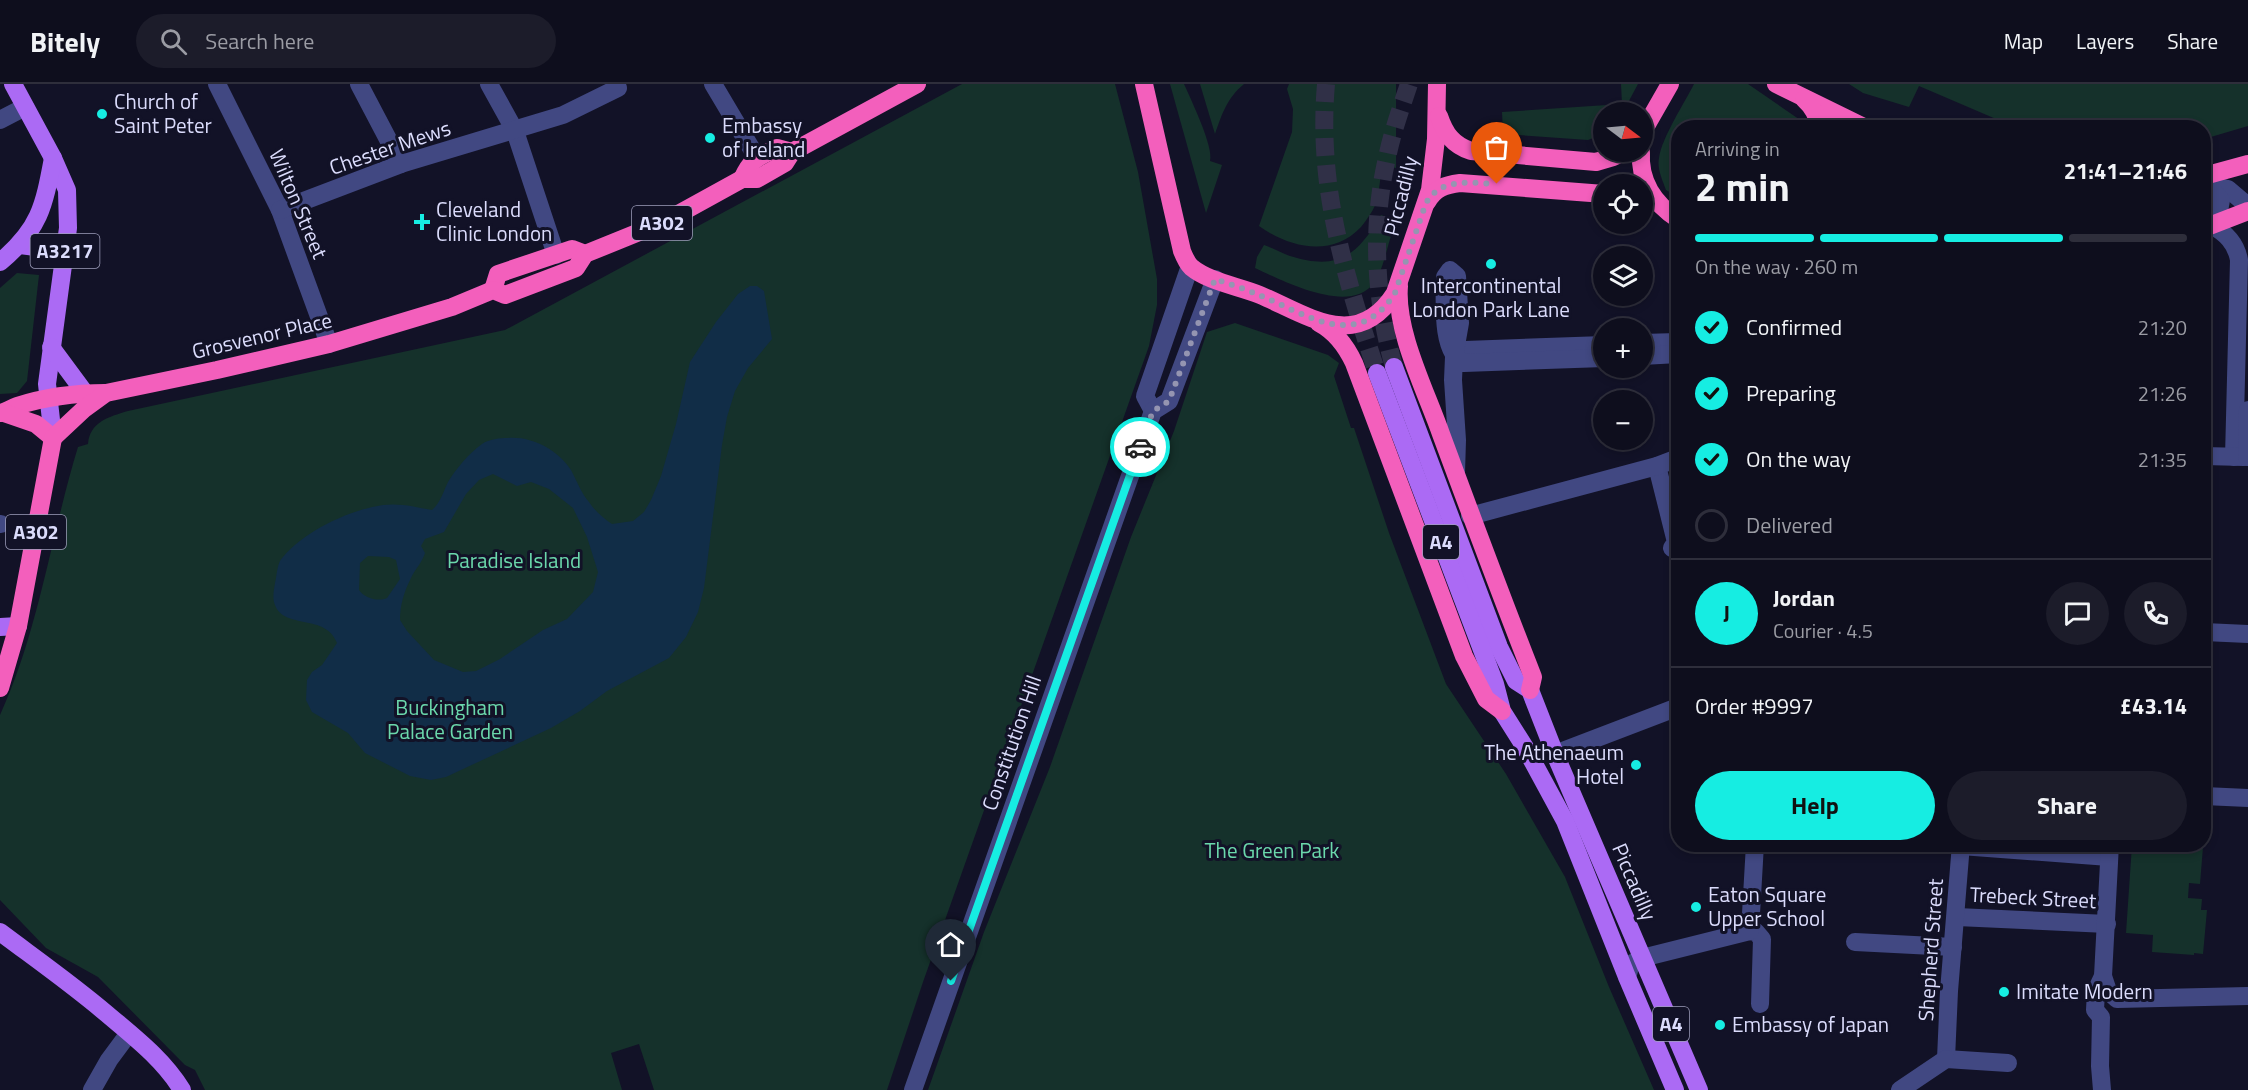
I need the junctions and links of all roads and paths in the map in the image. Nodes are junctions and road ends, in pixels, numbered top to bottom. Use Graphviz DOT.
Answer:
graph roads {
  1 [pos="13,84"];
  2 [pos="218,84"];
  3 [pos="358,84"];
  4 [pos="489,84"];
  5 [pos="713,84"];
  6 [pos="917,84"];
  7 [pos="1144,84"];
  8 [pos="1437,84"];
  9 [pos="1670,84"];
  10 [pos="1776,84"];
  11 [pos="618,88"];
  12 [pos="1800,96"];
  13 [pos="25,107"];
  14 [pos="1437,109"];
  15 [pos="1653,115"];
  16 [pos="0,120"];
  17 [pos="1819,120"];
  18 [pos="1850,120"];
  19 [pos="515,131"];
  20 [pos="792,152"];
  21 [pos="53,158"];
  22 [pos="757,158"];
  23 [pos="1593,162"];
  24 [pos="1642,162"];
  25 [pos="401,164"];
  26 [pos="2248,164"];
  27 [pos="2211,178"];
  28 [pos="742,179"];
  29 [pos="2211,183"];
  30 [pos="2211,189"];
  31 [pos="1593,193"];
  32 [pos="1426,203"];
  33 [pos="1653,209"];
  34 [pos="2248,209"];
  35 [pos="280,210"];
  36 [pos="1671,214"];
  37 [pos="1671,216"];
  38 [pos="2211,223"];
  39 [pos="2211,225"];
  40 [pos="2211,229"];
  41 [pos="20,245"];
  42 [pos="585,254"];
  43 [pos="556,255"];
  44 [pos="64,259"];
  45 [pos="0,262"];
  46 [pos="1190,266"];
  47 [pos="1215,279"];
  48 [pos="1400,281"];
  49 [pos="492,290"];
  50 [pos="1317,322"];
  51 [pos="1671,342"];
  52 [pos="1653,343"];
  53 [pos="328,344"];
  54 [pos="1593,345"];
  55 [pos="51,347"];
  56 [pos="1671,354"];
  57 [pos="1653,355"];
  58 [pos="1454,357"];
  59 [pos="1593,358"];
  60 [pos="85,393"];
  61 [pos="106,393"];
  62 [pos="48,400"];
  63 [pos="2248,410"];
  64 [pos="1153,411"];
  65 [pos="2,413"];
  66 [pos="52,438"];
  67 [pos="2211,456"];
  68 [pos="2243,457"];
  69 [pos="1671,461"];
  70 [pos="1657,466"];
  71 [pos="1456,473"];
  72 [pos="1470,516"];
  73 [pos="1671,522"];
  74 [pos="18,626"];
  75 [pos="0,627"];
  76 [pos="2211,632"];
  77 [pos="2248,634"];
  78 [pos="0,688"];
  79 [pos="1530,690"];
  80 [pos="1671,710"];
  81 [pos="1502,711"];
  82 [pos="1555,754"];
  83 [pos="2211,796"];
  84 [pos="2248,798"];
  85 [pos="1755,852"];
  86 [pos="1961,852"];
  87 [pos="2110,852"];
  88 [pos="1957,917"];
  89 [pos="2106,924"];
  90 [pos="1750,931"];
  91 [pos="0,932"];
  92 [pos="1855,942"];
  93 [pos="1953,947"];
  94 [pos="1642,958"];
  95 [pos="2103,976"];
  96 [pos="1627,977"];
  97 [pos="2248,996"];
  98 [pos="2126,1000"];
  99 [pos="1760,1004"];
  100 [pos="2101,1017"];
  101 [pos="129,1033"];
  102 [pos="1946,1059"];
  103 [pos="2008,1063"];
  104 [pos="92,1090"];
  105 [pos="182,1090"];
  106 [pos="913,1090"];
  107 [pos="1675,1090"];
  108 [pos="1700,1090"];
  109 [pos="1900,1090"];
  110 [pos="2102,1090"];
  1 -- 13 [label="main road, A3217"];
  2 -- 35 [label="street, Wilton Street"];
  3 -- 25 [label="street"];
  4 -- 19 [label="street"];
  5 -- 22 [label="street"];
  6 -- 20 [label="highway, Grosvenor Place / A302"];
  7 -- 46 [label="highway"];
  8 -- 14 [label="highway, Piccadilly / A4"];
  9 -- 15 [label="highway"];
  10 -- 12 [label="highway"];
  11 -- 19 [label="street, Chester Mews"];
  12 -- 17 [label="highway"];
  12 -- 18 [label="highway"];
  13 -- 16 [label="street"];
  13 -- 21 [label="main road, A3217"];
  14 -- 23 [label="highway"];
  14 -- 32 [label="highway, Piccadilly / A4"];
  19 -- 25 [label="street, Chester Mews"];
  19 -- 43 [label="street"];
  20 -- 22 [label="highway, Grosvenor Place / A302"];
  20 -- 28 [label="highway, Grosvenor Place / A302"];
  21 -- 41 [label="main road"];
  21 -- 44 [label="main road, A3217"];
  22 -- 28 [label="highway, Grosvenor Place / A302"];
  24 -- 36 [label="highway"];
  25 -- 35 [label="street, Chester Mews"];
  26 -- 27 [label="highway"];
  28 -- 42 [label="highway, Grosvenor Place / A302"];
  29 -- 34 [label="street"];
  30 -- 38 [label="street"];
  31 -- 32 [label="highway"];
  32 -- 48 [label="highway, Piccadilly / A4"];
  33 -- 37 [label="highway"];
  34 -- 39 [label="highway"];
  35 -- 53 [label="street, Wilton Street"];
  40 -- 68 [label="street"];
  41 -- 44 [label="main road"];
  41 -- 45 [label="main road"];
  42 -- 43 [label="highway, Grosvenor Place / A302"];
  42 -- 49 [label="highway, Grosvenor Place / A302"];
  43 -- 49 [label="highway, Grosvenor Place / A302"];
  44 -- 55 [label="main road, A3217"];
  46 -- 47 [label="highway, A4"];
  46 -- 64 [label="street, Constitution Hill"];
  47 -- 50 [label="highway, A4"];
  47 -- 64 [label="street, Constitution Hill"];
  48 -- 50 [label="highway, A4"];
  48 -- 71 [label="highway, A4"];
  49 -- 53 [label="highway, Grosvenor Place / A302"];
  50 -- 81 [label="highway, A4"];
  51 -- 52 [label="street"];
  53 -- 61 [label="highway, Grosvenor Place / A302"];
  54 -- 58 [label="street"];
  55 -- 60 [label="main road"];
  55 -- 62 [label="main road, A3217"];
  56 -- 57 [label="street"];
  58 -- 59 [label="street"];
  58 -- 71 [label="street"];
  60 -- 61 [label="highway, A302"];
  60 -- 62 [label="highway, A302"];
  61 -- 66 [label="highway, Grosvenor Place / A302"];
  62 -- 65 [label="highway, A302"];
  62 -- 66 [label="main road, A3217"];
  63 -- 68 [label="street"];
  64 -- 106 [label="street, Constitution Hill"];
  65 -- 66 [label="highway, A302"];
  66 -- 74 [label="highway, A302"];
  67 -- 68 [label="street"];
  69 -- 70 [label="street"];
  70 -- 72 [label="street"];
  70 -- 73 [label="street"];
  71 -- 72 [label="highway, A4"];
  72 -- 79 [label="highway, A4"];
  74 -- 75 [label="main road"];
  74 -- 78 [label="highway, A302"];
  76 -- 77 [label="street"];
  79 -- 81 [label="main road, A4"];
  79 -- 82 [label="main road, Piccadilly / A4"];
  80 -- 82 [label="street"];
  81 -- 96 [label="main road, Piccadilly / A4"];
  82 -- 94 [label="main road, Piccadilly / A4"];
  83 -- 84 [label="street"];
  85 -- 90 [label="street"];
  86 -- 88 [label="street, Shepherd Street"];
  87 -- 89 [label="street"];
  88 -- 89 [label="street, Trebeck Street"];
  88 -- 93 [label="street, Shepherd Street"];
  89 -- 95 [label="street"];
  90 -- 94 [label="street"];
  90 -- 99 [label="street"];
  91 -- 101 [label="main road"];
  92 -- 93 [label="street"];
  93 -- 102 [label="street, Shepherd Street"];
  94 -- 96 [label="street"];
  94 -- 108 [label="main road, Piccadilly / A4"];
  95 -- 98 [label="street"];
  95 -- 100 [label="street"];
  96 -- 107 [label="main road, Piccadilly / A4"];
  97 -- 98 [label="street"];
  98 -- 100 [label="street"];
  100 -- 110 [label="street"];
  101 -- 104 [label="street"];
  101 -- 105 [label="main road"];
  102 -- 103 [label="street"];
  102 -- 109 [label="street"];
}
